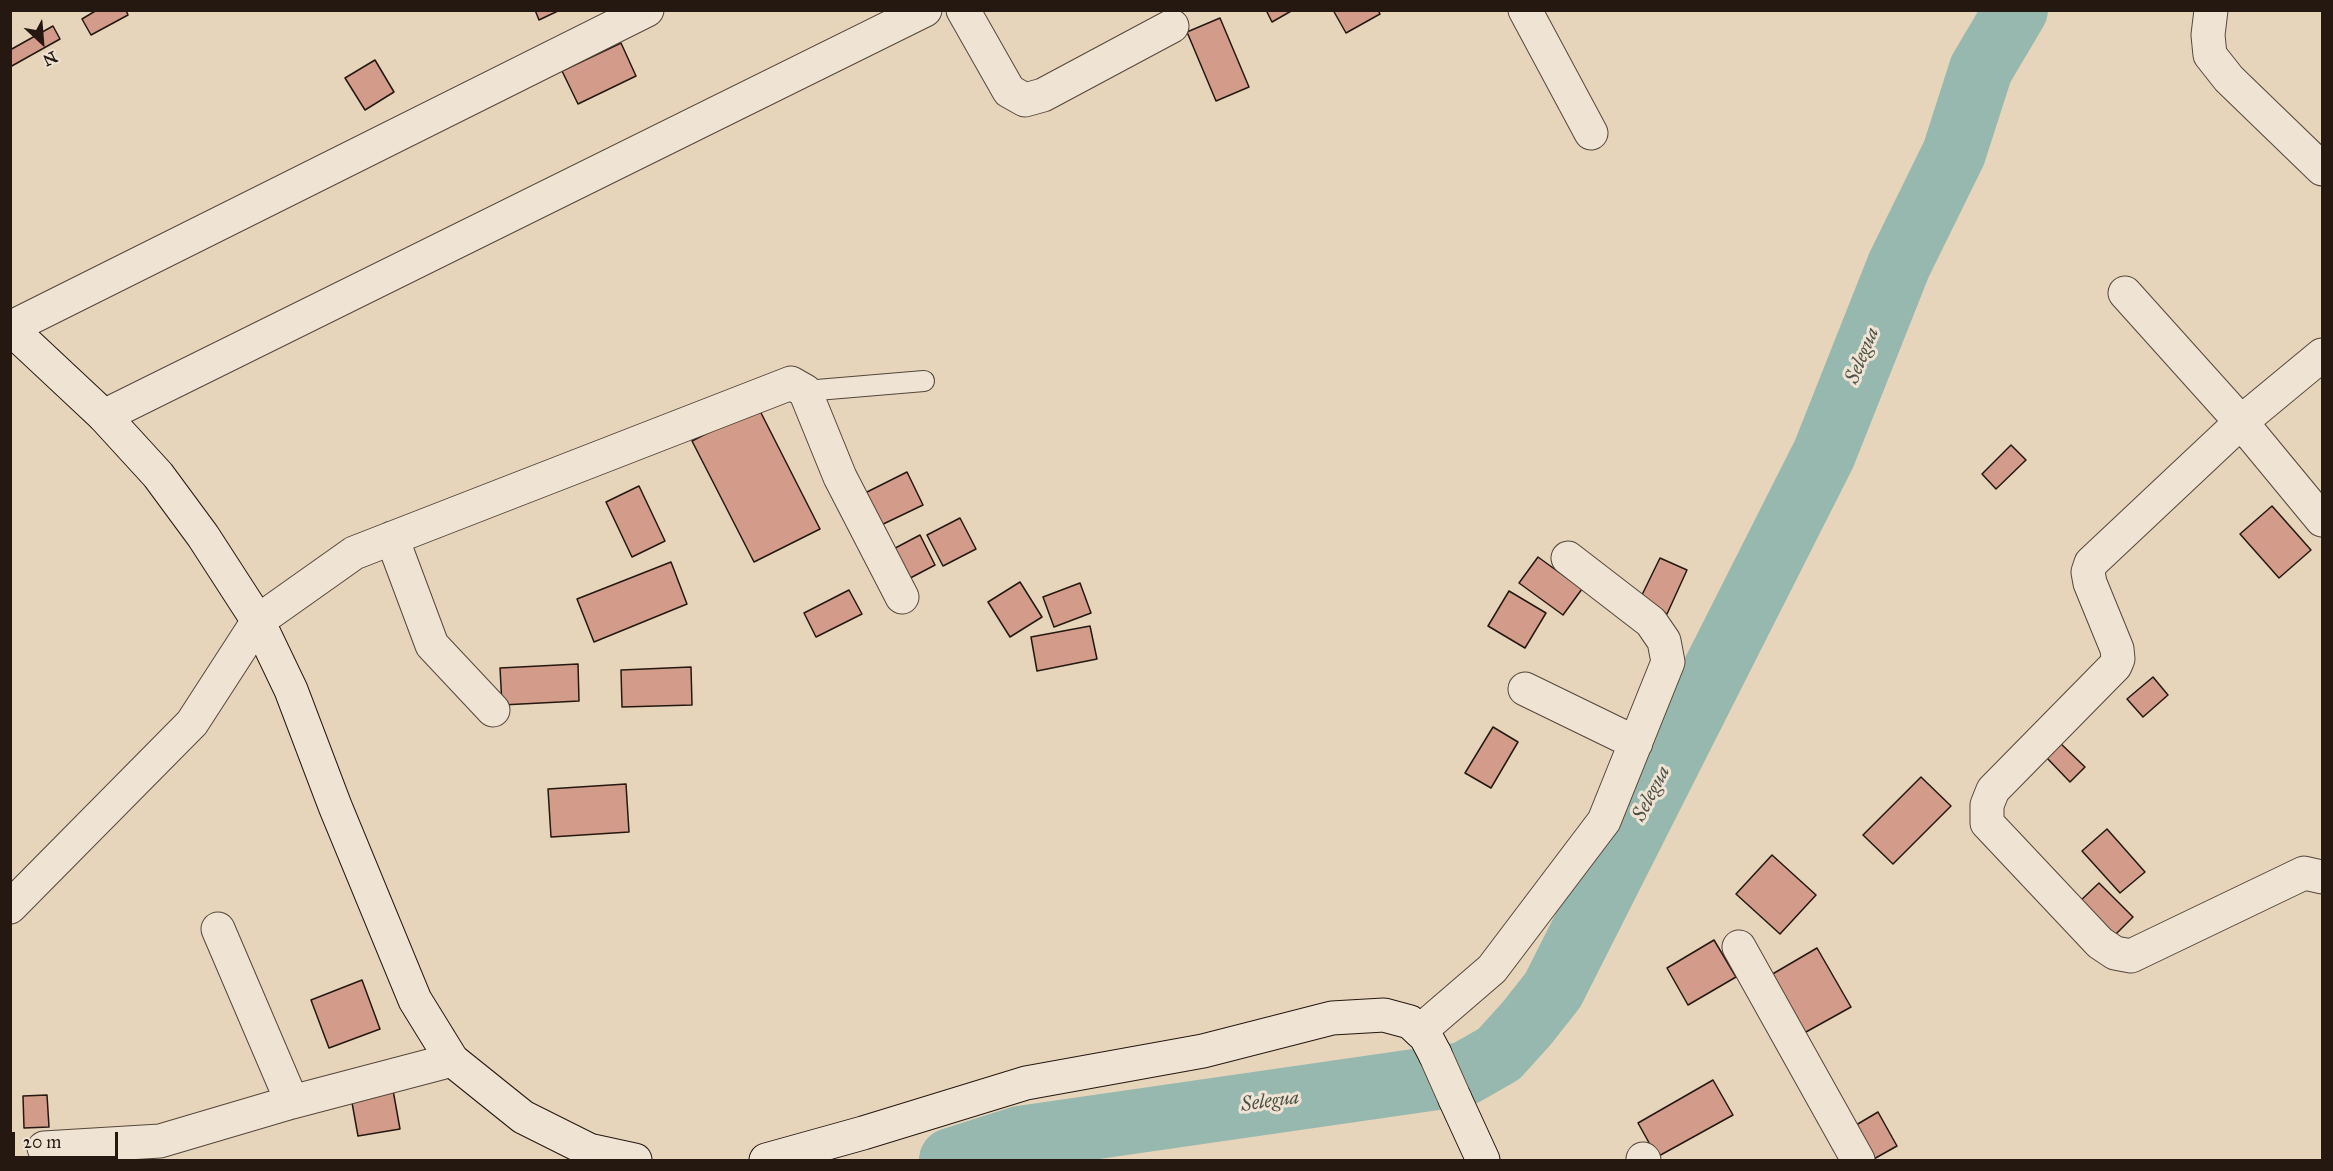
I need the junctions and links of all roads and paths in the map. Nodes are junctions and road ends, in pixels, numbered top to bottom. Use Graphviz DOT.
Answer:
graph roads {
  1 [pos="647,10"];
  2 [pos="925,10"];
  3 [pos="963,10"];
  4 [pos="1525,10"];
  5 [pos="2211,10"];
  6 [pos="1172,26"];
  7 [pos="1591,133"];
  8 [pos="2322,169"];
  9 [pos="2125,293"];
  10 [pos="10,328"];
  11 [pos="2322,356"];
  12 [pos="924,381"];
  13 [pos="805,391"];
  14 [pos="104,416"];
  15 [pos="2241,422"];
  16 [pos="2322,520"];
  17 [pos="392,538"];
  18 [pos="1568,558"];
  19 [pos="902,597"];
  20 [pos="258,621"];
  21 [pos="1526,689"];
  22 [pos="493,710"];
  23 [pos="1636,743"];
  24 [pos="2322,877"];
  25 [pos="10,907"];
  26 [pos="218,929"];
  27 [pos="1739,946"];
  28 [pos="1427,1043"];
  29 [pos="452,1060"];
  30 [pos="292,1102"];
  31 [pos="44,1148"];
  32 [pos="157,1151"];
  33 [pos="634,1161"];
  34 [pos="766,1161"];
  35 [pos="1483,1161"];
  36 [pos="1858,1161"];
  1 -- 10 [label="street"];
  2 -- 14 [label="street"];
  3 -- 6 [label="street"];
  4 -- 7 [label="street"];
  5 -- 8 [label="street"];
  9 -- 15 [label="street"];
  10 -- 14 [label="street"];
  11 -- 15 [label="street"];
  12 -- 13 [label="lane"];
  13 -- 17 [label="street"];
  13 -- 19 [label="street"];
  14 -- 20 [label="street"];
  15 -- 16 [label="street"];
  15 -- 24 [label="street"];
  17 -- 20 [label="street"];
  17 -- 22 [label="street"];
  18 -- 23 [label="street"];
  20 -- 25 [label="street"];
  20 -- 29 [label="street"];
  21 -- 23 [label="street"];
  23 -- 28 [label="street"];
  26 -- 30 [label="street"];
  27 -- 36 [label="street"];
  28 -- 34 [label="street"];
  28 -- 35 [label="street"];
  29 -- 30 [label="street"];
  29 -- 33 [label="street"];
  30 -- 32 [label="street"];
  31 -- 32 [label="street"];
}
